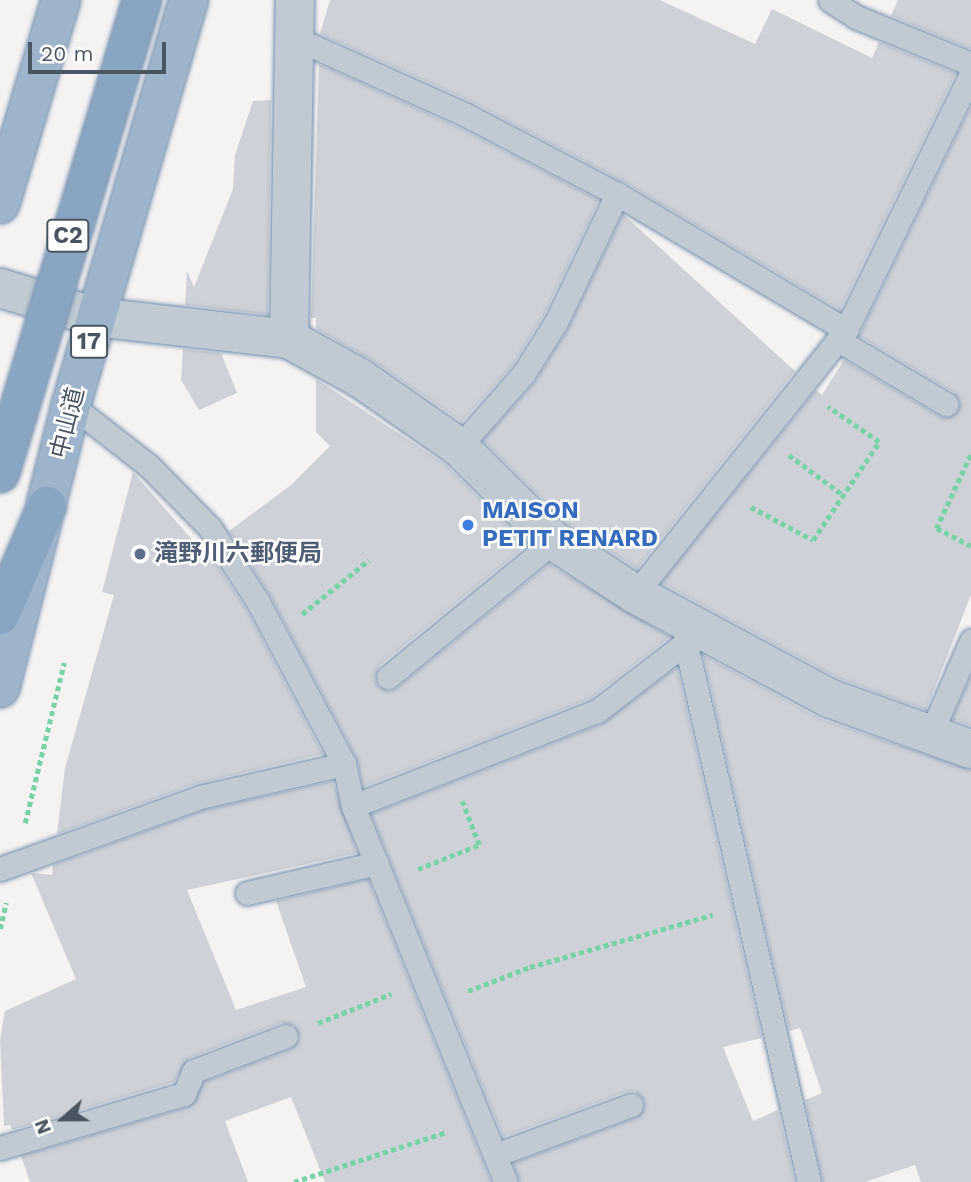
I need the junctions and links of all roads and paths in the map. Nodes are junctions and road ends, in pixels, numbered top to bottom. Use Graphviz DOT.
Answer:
graph roads {
  1 [pos="61,0"];
  2 [pos="128,0"];
  3 [pos="142,0"];
  4 [pos="189,0"];
  5 [pos="295,0"];
  6 [pos="830,0"];
  7 [pos="297,38"];
  8 [pos="971,64"];
  9 [pos="971,74"];
  10 [pos="964,110"];
  11 [pos="617,194"];
  12 [pos="0,204"];
  13 [pos="0,288"];
  14 [pos="96,317"];
  15 [pos="842,335"];
  16 [pos="289,339"];
  17 [pos="798,387"];
  18 [pos="946,404"];
  19 [pos="0,405"];
  20 [pos="71,405"];
  21 [pos="761,434"];
  22 [pos="459,447"];
  23 [pos="971,455"];
  24 [pos="0,473"];
  25 [pos="718,489"];
  26 [pos="843,495"];
  27 [pos="47,506"];
  28 [pos="554,541"];
  29 [pos="971,546"];
  30 [pos="369,560"];
  31 [pos="635,594"];
  32 [pos="0,615"];
  33 [pos="692,636"];
  34 [pos="274,637"];
  35 [pos="971,641"];
  36 [pos="64,663"];
  37 [pos="388,677"];
  38 [pos="0,688"];
  39 [pos="930,734"];
  40 [pos="971,749"];
  41 [pos="344,764"];
  42 [pos="449,769"];
  43 [pos="353,806"];
  44 [pos="8,866"];
  45 [pos="380,872"];
  46 [pos="247,893"];
  47 [pos="748,905"];
  48 [pos="0,929"];
  49 [pos="424,980"];
  50 [pos="434,1003"];
  51 [pos="286,1036"];
  52 [pos="631,1104"];
  53 [pos="482,1121"];
  54 [pos="0,1148"];
  55 [pos="495,1155"];
  56 [pos="294,1182"];
  57 [pos="506,1182"];
  58 [pos="809,1182"];
  1 -- 12 [label="highway"];
  2 -- 19 [label="highway, C2"];
  3 -- 24 [label="highway, C2, bridge"];
  4 -- 14 [label="highway, 中山道 / 17"];
  5 -- 7 [label="street"];
  6 -- 8 [label="lane"];
  7 -- 11 [label="lane"];
  7 -- 16 [label="street"];
  9 -- 10 [label="lane"];
  10 -- 15 [label="lane"];
  11 -- 15 [label="lane"];
  11 -- 22 [label="lane"];
  13 -- 14 [label="street"];
  14 -- 16 [label="street"];
  14 -- 20 [label="highway, 中山道 / 17"];
  15 -- 17 [label="lane"];
  15 -- 18 [label="lane"];
  16 -- 22 [label="street"];
  17 -- 21 [label="lane"];
  17 -- 26 [label="path"];
  20 -- 27 [label="highway, 中山道 / 17"];
  20 -- 34 [label="lane"];
  21 -- 25 [label="lane"];
  21 -- 26 [label="path"];
  22 -- 28 [label="street"];
  23 -- 29 [label="path"];
  25 -- 26 [label="path"];
  25 -- 31 [label="lane"];
  27 -- 32 [label="highway"];
  27 -- 38 [label="highway, 中山道 / 17"];
  28 -- 31 [label="street"];
  28 -- 37 [label="lane"];
  30 -- 34 [label="path"];
  31 -- 33 [label="street"];
  33 -- 39 [label="street"];
  33 -- 42 [label="lane"];
  33 -- 47 [label="lane"];
  34 -- 41 [label="lane"];
  35 -- 39 [label="lane"];
  36 -- 44 [label="path"];
  39 -- 40 [label="street"];
  41 -- 43 [label="lane"];
  41 -- 44 [label="lane"];
  42 -- 43 [label="lane"];
  42 -- 45 [label="path"];
  43 -- 45 [label="lane"];
  44 -- 48 [label="path"];
  45 -- 46 [label="lane"];
  45 -- 49 [label="lane"];
  47 -- 50 [label="path"];
  47 -- 58 [label="lane"];
  49 -- 50 [label="lane"];
  49 -- 51 [label="path"];
  50 -- 53 [label="lane"];
  51 -- 54 [label="lane"];
  52 -- 55 [label="lane"];
  53 -- 55 [label="lane"];
  53 -- 56 [label="path"];
  55 -- 57 [label="lane"];
}
